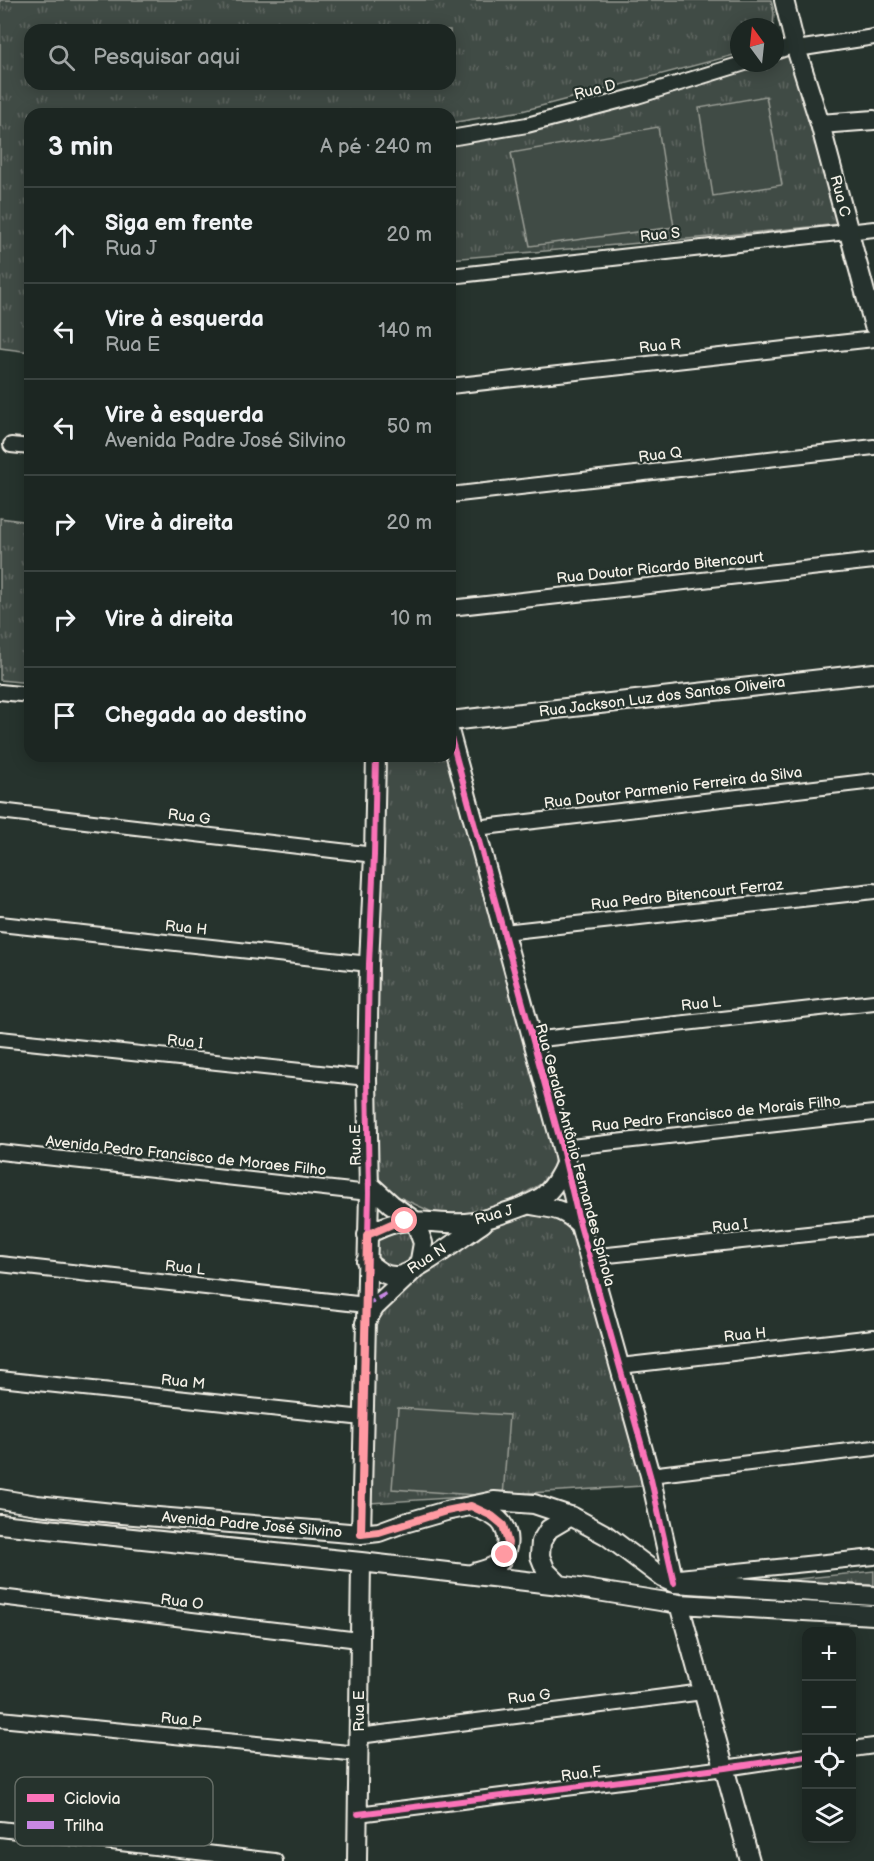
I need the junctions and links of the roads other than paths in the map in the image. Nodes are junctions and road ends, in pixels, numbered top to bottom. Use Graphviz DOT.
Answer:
graph roads {
  1 [pos="784,0"];
  2 [pos="874,37"];
  3 [pos="796,47"];
  4 [pos="784,50"];
  5 [pos="730,68"];
  6 [pos="874,120"];
  7 [pos="820,124"];
  8 [pos="456,137"];
  9 [pos="874,229"];
  10 [pos="850,231"];
  11 [pos="456,275"];
  12 [pos="874,326"];
  13 [pos="874,339"];
  14 [pos="456,385"];
  15 [pos="11,445"];
  16 [pos="24,446"];
  17 [pos="874,447"];
  18 [pos="456,494"];
  19 [pos="874,561"];
  20 [pos="456,607"];
  21 [pos="874,673"];
  22 [pos="0,692"];
  23 [pos="24,694"];
  24 [pos="456,720"];
  25 [pos="456,756"];
  26 [pos="376,762"];
  27 [pos="874,781"];
  28 [pos="0,812"];
  29 [pos="476,828"];
  30 [pos="374,855"];
  31 [pos="874,891"];
  32 [pos="0,924"];
  33 [pos="504,932"];
  34 [pos="369,964"];
  35 [pos="874,1002"];
  36 [pos="0,1039"];
  37 [pos="532,1040"];
  38 [pos="367,1078"];
  39 [pos="874,1113"];
  40 [pos="0,1152"];
  41 [pos="564,1155"];
  42 [pos="369,1188"];
  43 [pos="531,1205"];
  44 [pos="487,1220"];
  45 [pos="415,1221"];
  46 [pos="580,1226"];
  47 [pos="874,1227"];
  48 [pos="367,1235"];
  49 [pos="590,1257"];
  50 [pos="366,1261"];
  51 [pos="0,1264"];
  52 [pos="415,1269"];
  53 [pos="365,1314"];
  54 [pos="874,1337"];
  55 [pos="620,1365"];
  56 [pos="0,1379"];
  57 [pos="363,1418"];
  58 [pos="874,1448"];
  59 [pos="650,1474"];
  60 [pos="0,1499"];
  61 [pos="471,1506"];
  62 [pos="571,1516"];
  63 [pos="0,1524"];
  64 [pos="361,1534"];
  65 [pos="874,1557"];
  66 [pos="361,1562"];
  67 [pos="470,1575"];
  68 [pos="674,1580"];
  69 [pos="560,1585"];
  70 [pos="874,1596"];
  71 [pos="0,1597"];
  72 [pos="679,1604"];
  73 [pos="874,1615"];
  74 [pos="359,1640"];
  75 [pos="703,1692"];
  76 [pos="0,1719"];
  77 [pos="359,1736"];
  78 [pos="874,1746"];
  79 [pos="856,1748"];
  80 [pos="359,1754"];
  81 [pos="802,1757"];
  82 [pos="725,1768"];
  83 [pos="358,1814"];
  84 [pos="0,1829"];
  85 [pos="15,1831"];
  86 [pos="146,1846"];
  87 [pos="275,1861"];
  88 [pos="357,1861"];
  89 [pos="750,1861"];
  1 -- 3 [label="street, Rua C"];
  2 -- 3 [label="street"];
  3 -- 4 [label="street"];
  3 -- 7 [label="street, Rua C"];
  5 -- 8 [label="street, Rua D"];
  6 -- 7 [label="street"];
  7 -- 10 [label="street, Rua C"];
  9 -- 10 [label="street, Rua S"];
  10 -- 11 [label="street, Rua S"];
  10 -- 12 [label="street, Rua C"];
  13 -- 14 [label="street, Rua R"];
  15 -- 16 [label="street"];
  17 -- 18 [label="street, Rua Q"];
  19 -- 20 [label="street, Rua Doutor Ricardo Bitencourt"];
  21 -- 24 [label="street, Rua Jackson Luz dos Santos Oliveira"];
  22 -- 23 [label="street"];
  25 -- 29 [label="street, Rua Geraldo Antônio Fernandes Spínola"];
  26 -- 30 [label="street, Rua E"];
  27 -- 29 [label="street, Rua Doutor Parmenio Ferreira da Silva"];
  28 -- 30 [label="street, Rua G"];
  29 -- 33 [label="street, Rua Geraldo Antônio Fernandes Spínola"];
  30 -- 34 [label="street, Rua E"];
  31 -- 33 [label="street, Rua Pedro Bitencourt Ferraz"];
  32 -- 34 [label="street, Rua H"];
  33 -- 37 [label="street, Rua Geraldo Antônio Fernandes Spínola"];
  34 -- 38 [label="street, Rua E"];
  35 -- 37 [label="street, Rua L"];
  36 -- 38 [label="street, Rua I"];
  37 -- 41 [label="street, Rua Geraldo Antônio Fernandes Spínola"];
  38 -- 42 [label="street, Rua E"];
  39 -- 41 [label="street, Rua Pedro Francisco de Morais Filho"];
  40 -- 42 [label="street, Avenida Pedro Francisco de Moraes Filho"];
  41 -- 43 [label="street, Rua J"];
  41 -- 46 [label="street, Rua Geraldo Antônio Fernandes Spínola"];
  42 -- 45 [label="street"];
  42 -- 48 [label="street, Rua E"];
  43 -- 44 [label="street, Rua J"];
  43 -- 46 [label="street"];
  44 -- 45 [label="street, Rua J"];
  44 -- 52 [label="street, Rua N"];
  45 -- 48 [label="street, Rua J"];
  45 -- 52 [label="street"];
  46 -- 49 [label="street, Rua Geraldo Antônio Fernandes Spínola"];
  47 -- 49 [label="street, Rua I"];
  48 -- 50 [label="street, Rua E"];
  49 -- 55 [label="street, Rua Geraldo Antônio Fernandes Spínola"];
  50 -- 52 [label="street, Rua N"];
  50 -- 53 [label="street, Rua E"];
  51 -- 53 [label="street, Rua L"];
  52 -- 53 [label="street"];
  53 -- 57 [label="street, Rua E"];
  54 -- 55 [label="street, Rua H"];
  55 -- 59 [label="street, Rua Geraldo Antônio Fernandes Spínola"];
  56 -- 57 [label="street, Rua M"];
  57 -- 64 [label="street, Rua E"];
  58 -- 59 [label="street"];
  59 -- 68 [label="street, Rua Geraldo Antônio Fernandes Spínola"];
  60 -- 64 [label="street, Avenida Padre José Silvino"];
  61 -- 62 [label="street, Avenida Padre José Silvino"];
  61 -- 64 [label="street, Avenida Padre José Silvino"];
  61 -- 67 [label="street"];
  62 -- 68 [label="street, Avenida Padre José Silvino"];
  62 -- 69 [label="street"];
  63 -- 66 [label="street, Avenida Padre José Silvino"];
  65 -- 68 [label="street"];
  66 -- 67 [label="street, Avenida Padre José Silvino"];
  66 -- 74 [label="street, Rua E"];
  67 -- 69 [label="street, Avenida Padre José Silvino"];
  68 -- 70 [label="street, Avenida Padre José Silvino"];
  69 -- 72 [label="street, Avenida Padre José Silvino"];
  71 -- 74 [label="street, Rua O"];
  72 -- 73 [label="street, Avenida Padre José Silvino"];
  72 -- 75 [label="street"];
  74 -- 77 [label="street, Rua E"];
  75 -- 77 [label="street, Rua G"];
  75 -- 82 [label="street"];
  76 -- 80 [label="street, Rua P"];
  77 -- 80 [label="street, Rua E"];
  78 -- 79 [label="street"];
  80 -- 83 [label="street, Rua E"];
  81 -- 82 [label="street, Rua F"];
  82 -- 83 [label="street, Rua F"];
  82 -- 89 [label="street"];
  83 -- 88 [label="street, Rua E"];
  84 -- 85 [label="street"];
  86 -- 87 [label="street"];
}
